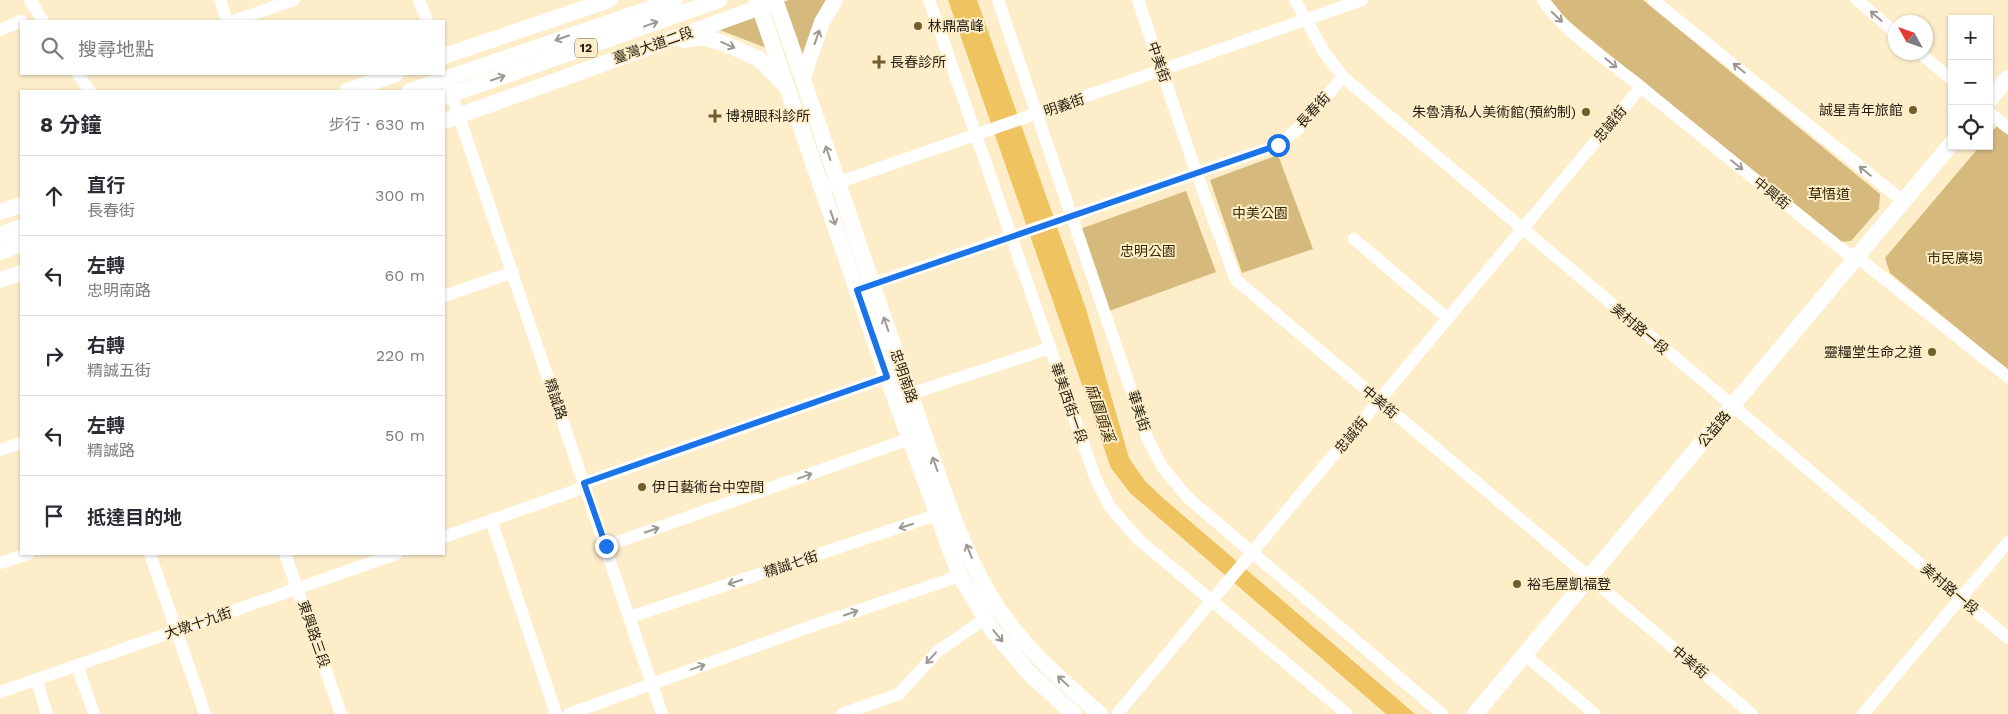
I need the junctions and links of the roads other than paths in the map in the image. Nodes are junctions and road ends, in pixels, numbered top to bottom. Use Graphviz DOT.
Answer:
graph roads {
  1 [pos="30,0"];
  2 [pos="220,0"];
  3 [pos="294,0"];
  4 [pos="419,0"];
  5 [pos="609,0"];
  6 [pos="675,0"];
  7 [pos="719,0"];
  8 [pos="776,0"];
  9 [pos="835,0"];
  10 [pos="929,0"];
  11 [pos="998,0"];
  12 [pos="1138,0"];
  13 [pos="1295,0"];
  14 [pos="1362,0"];
  15 [pos="1543,0"];
  16 [pos="1653,0"];
  17 [pos="1857,0"];
  18 [pos="759,4"];
  19 [pos="41,18"];
  20 [pos="1304,19"];
  21 [pos="28,20"];
  22 [pos="227,20"];
  23 [pos="236,20"];
  24 [pos="427,20"];
  25 [pos="20,21"];
  26 [pos="1888,26"];
  27 [pos="0,30"];
  28 [pos="647,46"];
  29 [pos="445,56"];
  30 [pos="1928,60"];
  31 [pos="1162,70"];
  32 [pos="79,75"];
  33 [pos="393,75"];
  34 [pos="803,77"];
  35 [pos="1343,77"];
  36 [pos="1948,77"];
  37 [pos="2008,78"];
  38 [pos="447,85"];
  39 [pos="1641,87"];
  40 [pos="789,89"];
  41 [pos="89,90"];
  42 [pos="350,90"];
  43 [pos="416,90"];
  44 [pos="1993,95"];
  45 [pos="1993,115"];
  46 [pos="1033,116"];
  47 [pos="451,118"];
  48 [pos="2008,128"];
  49 [pos="980,134"];
  50 [pos="1948,148"];
  51 [pos="1196,172"];
  52 [pos="838,183"];
  53 [pos="822,188"];
  54 [pos="1903,201"];
  55 [pos="20,205"];
  56 [pos="0,212"];
  57 [pos="1068,217"];
  58 [pos="20,228"];
  59 [pos="1522,229"];
  60 [pos="0,235"];
  61 [pos="1013,235"];
  62 [pos="1354,239"];
  63 [pos="20,244"];
  64 [pos="0,252"];
  65 [pos="1857,257"];
  66 [pos="513,272"];
  67 [pos="20,273"];
  68 [pos="0,280"];
  69 [pos="865,287"];
  70 [pos="445,296"];
  71 [pos="1447,318"];
  72 [pos="1050,348"];
  73 [pos="887,377"];
  74 [pos="2008,377"];
  75 [pos="910,394"];
  76 [pos="1379,401"];
  77 [pos="1732,407"];
  78 [pos="909,439"];
  79 [pos="20,443"];
  80 [pos="0,450"];
  81 [pos="584,483"];
  82 [pos="944,513"];
  83 [pos="490,520"];
  84 [pos="445,537"];
  85 [pos="2008,542"];
  86 [pos="606,546"];
  87 [pos="25,555"];
  88 [pos="150,555"];
  89 [pos="285,555"];
  90 [pos="393,555"];
  91 [pos="1251,555"];
  92 [pos="0,563"];
  93 [pos="960,576"];
  94 [pos="1589,578"];
  95 [pos="298,588"];
  96 [pos="1215,598"];
  97 [pos="1961,598"];
  98 [pos="630,617"];
  99 [pos="985,619"];
  100 [pos="177,630"];
  101 [pos="2008,638"];
  102 [pos="1525,655"];
  103 [pos="77,665"];
  104 [pos="36,679"];
  105 [pos="652,684"];
  106 [pos="0,692"];
  107 [pos="46,714"];
  108 [pos="94,714"];
  109 [pos="205,714"];
  110 [pos="341,714"];
  111 [pos="556,714"];
  112 [pos="569,714"];
  113 [pos="662,714"];
  114 [pos="842,714"];
  115 [pos="1074,714"];
  116 [pos="1100,714"];
  117 [pos="1117,714"];
  118 [pos="1347,714"];
  119 [pos="1442,714"];
  120 [pos="1476,714"];
  121 [pos="1595,714"];
  122 [pos="1752,714"];
  123 [pos="1863,714"];
  1 -- 19 [label="street"];
  2 -- 22 [label="street"];
  3 -- 23 [label="street"];
  4 -- 24 [label="street"];
  5 -- 29 [label="main road"];
  6 -- 38 [label="main road, 臺灣大道二段 / 12, one-way"];
  38 -- 7 [label="main road, 臺灣大道二段 / 12, one-way"];
  8 -- 18 [label="main road, 臺灣大道二段 / 12"];
  8 -- 34 [label="main road, 忠明南路"];
  34 -- 9 [label="main road, one-way"];
  10 -- 49 [label="street, 華美西街一段"];
  11 -- 46 [label="street, 華美街"];
  12 -- 31 [label="street, 中美街"];
  13 -- 20 [label="street, 美村路一段"];
  14 -- 20 [label="street, 明義街"];
  15 -- 39 [label="street, 中興街, one-way"];
  54 -- 16 [label="street, one-way"];
  26 -- 17 [label="street, one-way"];
  18 -- 28 [label="main road, 臺灣大道二段 / 12"];
  18 -- 40 [label="main road, 忠明南路"];
  19 -- 21 [label="street"];
  20 -- 31 [label="street, 明義街"];
  20 -- 35 [label="street, 美村路一段"];
  25 -- 27 [label="street"];
  28 -- 40 [label="main road, one-way"];
  28 -- 47 [label="main road, 臺灣大道二段 / 12"];
  30 -- 36 [label="street"];
  31 -- 46 [label="street, 明義街"];
  31 -- 51 [label="street, 中美街"];
  32 -- 41 [label="street"];
  33 -- 42 [label="main road"];
  52 -- 34 [label="main road, 忠明南路, one-way"];
  35 -- 51 [label="street, 長春街"];
  35 -- 59 [label="street, 美村路一段"];
  37 -- 44 [label="main road"];
  38 -- 43 [label="main road, 臺灣大道二段 / 12"];
  38 -- 47 [label="street, 精誠路"];
  39 -- 59 [label="street, 忠誠街"];
  39 -- 65 [label="street, 中興街, one-way"];
  40 -- 53 [label="main road, 忠明南路"];
  45 -- 48 [label="street"];
  46 -- 49 [label="street, 明義街"];
  46 -- 57 [label="street, 華美街"];
  47 -- 66 [label="street, 精誠路"];
  49 -- 52 [label="street, 明義街"];
  49 -- 61 [label="street, 華美西街一段"];
  50 -- 54 [label="main road, 公益路"];
  51 -- 57 [label="street, 長春街"];
  51 -- 76 [label="street, 中美街"];
  52 -- 53 [label="street, 明義街"];
  52 -- 69 [label="main road, 忠明南路"];
  53 -- 69 [label="main road, 忠明南路, one-way"];
  54 -- 65 [label="main road, 公益路"];
  55 -- 56 [label="main road"];
  57 -- 61 [label="street, 長春街"];
  57 -- 91 [label="street, 華美街"];
  58 -- 60 [label="main road"];
  59 -- 71 [label="street, 忠誠街"];
  59 -- 77 [label="street, 美村路一段"];
  61 -- 69 [label="street, 長春街"];
  61 -- 72 [label="street, 華美西街一段"];
  62 -- 71 [label="street"];
  63 -- 64 [label="main road"];
  65 -- 74 [label="street, 中興街"];
  65 -- 77 [label="main road, 公益路"];
  66 -- 70 [label="street"];
  66 -- 81 [label="street, 精誠路"];
  67 -- 68 [label="main road"];
  69 -- 73 [label="main road, 忠明南路"];
  75 -- 69 [label="main road, 忠明南路, one-way"];
  71 -- 76 [label="street, 忠誠街"];
  72 -- 75 [label="street"];
  72 -- 96 [label="street, 華美西街一段"];
  73 -- 78 [label="main road, 忠明南路"];
  73 -- 81 [label="street"];
  82 -- 75 [label="main road, 忠明南路, one-way"];
  76 -- 91 [label="street, 忠誠街"];
  76 -- 94 [label="street, 中美街"];
  77 -- 94 [label="main road, 公益路"];
  77 -- 97 [label="street, 美村路一段"];
  78 -- 82 [label="main road, 忠明南路"];
  86 -- 78 [label="street, one-way"];
  79 -- 80 [label="street"];
  81 -- 83 [label="street"];
  81 -- 86 [label="street, 精誠路"];
  82 -- 93 [label="main road, 忠明南路"];
  82 -- 98 [label="street, 精誠七街, one-way"];
  116 -- 82 [label="main road, 忠明南路, one-way"];
  83 -- 84 [label="street"];
  83 -- 111 [label="street"];
  85 -- 97 [label="street"];
  86 -- 98 [label="street, 精誠路"];
  87 -- 92 [label="street"];
  88 -- 100 [label="street"];
  89 -- 95 [label="street, 東興路三段"];
  90 -- 95 [label="street, 大墩十九街"];
  91 -- 96 [label="street, 忠誠街"];
  91 -- 119 [label="street, 華美街"];
  93 -- 99 [label="main road, 忠明南路"];
  105 -- 93 [label="street, one-way"];
  94 -- 102 [label="main road, 公益路"];
  94 -- 122 [label="street, 中美街"];
  95 -- 100 [label="street, 大墩十九街"];
  95 -- 110 [label="street, 東興路三段"];
  96 -- 117 [label="street, 忠誠街"];
  96 -- 118 [label="street, 華美西街一段"];
  97 -- 101 [label="street, 美村路一段"];
  97 -- 123 [label="street"];
  98 -- 105 [label="street, 精誠路"];
  99 -- 114 [label="street, one-way"];
  99 -- 115 [label="main road, 忠明南路, one-way"];
  100 -- 103 [label="street, 大墩十九街"];
  100 -- 109 [label="street"];
  102 -- 120 [label="main road, 公益路"];
  102 -- 121 [label="street"];
  103 -- 104 [label="street, 大墩十九街"];
  103 -- 108 [label="street"];
  104 -- 106 [label="street, 大墩十九街"];
  104 -- 107 [label="street"];
  105 -- 112 [label="street"];
  105 -- 113 [label="street, 精誠路"];
}
